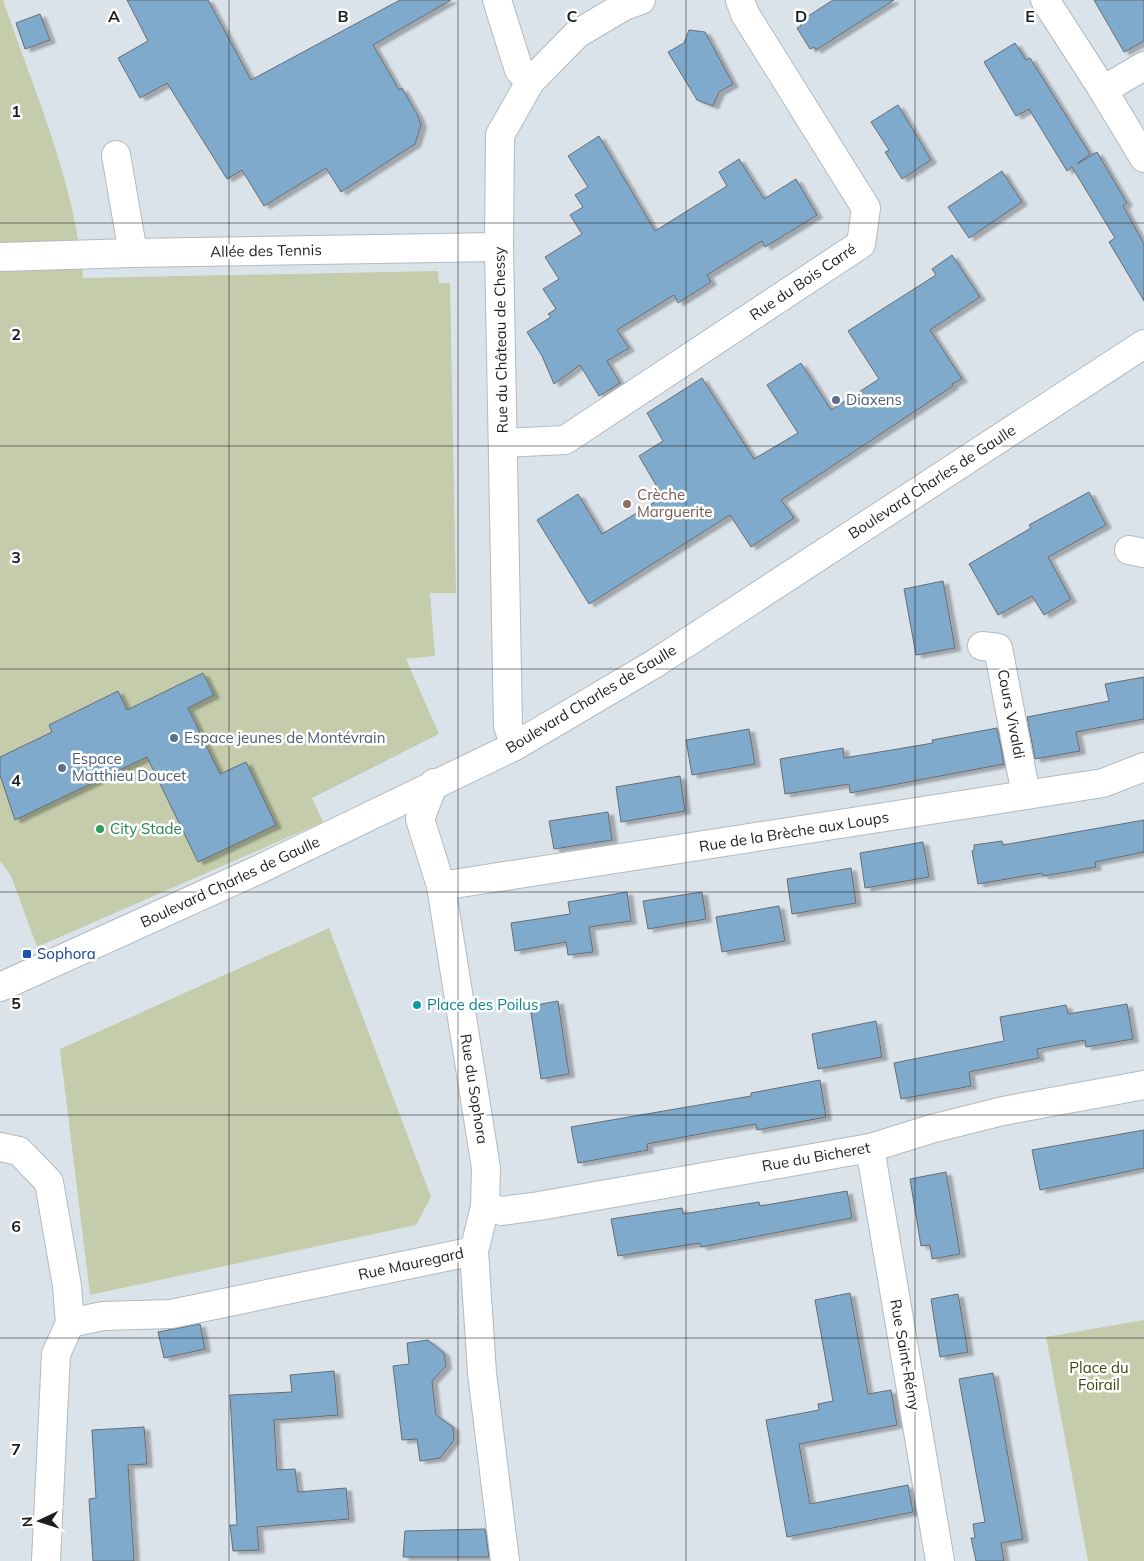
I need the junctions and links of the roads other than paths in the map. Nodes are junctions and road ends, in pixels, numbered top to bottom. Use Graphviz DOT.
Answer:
graph roads {
  1 [pos="497,0"];
  2 [pos="642,0"];
  3 [pos="740,0"];
  4 [pos="1045,0"];
  5 [pos="1144,66"];
  6 [pos="530,82"];
  7 [pos="1103,90"];
  8 [pos="116,155"];
  9 [pos="1144,158"];
  10 [pos="499,247"];
  11 [pos="133,253"];
  12 [pos="0,257"];
  13 [pos="1144,344"];
  14 [pos="503,443"];
  15 [pos="982,646"];
  16 [pos="514,746"];
  17 [pos="1144,767"];
  18 [pos="434,783"];
  19 [pos="1026,795"];
  20 [pos="441,886"];
  21 [pos="0,987"];
  22 [pos="1144,1085"];
  23 [pos="0,1147"];
  24 [pos="870,1148"];
  25 [pos="485,1207"];
  26 [pos="474,1251"];
  27 [pos="70,1323"];
  28 [pos="46,1561"];
  29 [pos="506,1561"];
  30 [pos="940,1561"];
  1 -- 6 [label="street"];
  2 -- 6 [label="street, Rue du Château de Chessy"];
  3 -- 14 [label="street, Rue du Bois Carré"];
  4 -- 7 [label="street"];
  5 -- 7 [label="street"];
  6 -- 10 [label="street, Rue du Château de Chessy"];
  7 -- 9 [label="street"];
  8 -- 11 [label="street"];
  10 -- 11 [label="street, Allée des Tennis"];
  10 -- 14 [label="street, Rue du Château de Chessy"];
  11 -- 12 [label="street, Allée des Tennis"];
  13 -- 16 [label="street, Boulevard Charles de Gaulle"];
  14 -- 16 [label="street, Rue du Château de Chessy"];
  15 -- 19 [label="street, Cours Vivaldi"];
  16 -- 18 [label="street, Boulevard Charles de Gaulle"];
  17 -- 19 [label="street, Rue de la Brèche aux Loups"];
  18 -- 20 [label="street, Rue du Sophora"];
  18 -- 21 [label="street, Boulevard Charles de Gaulle"];
  19 -- 20 [label="street, Rue de la Brèche aux Loups"];
  20 -- 25 [label="street, Rue du Sophora"];
  22 -- 24 [label="street, Rue du Bicheret"];
  23 -- 27 [label="street"];
  24 -- 25 [label="street, Rue du Bicheret"];
  24 -- 30 [label="street, Rue Saint-Rémy"];
  25 -- 26 [label="street, Rue du Sophora"];
  26 -- 27 [label="street, Rue Mauregard"];
  26 -- 29 [label="street, Rue Mauregard"];
  27 -- 28 [label="street"];
}
